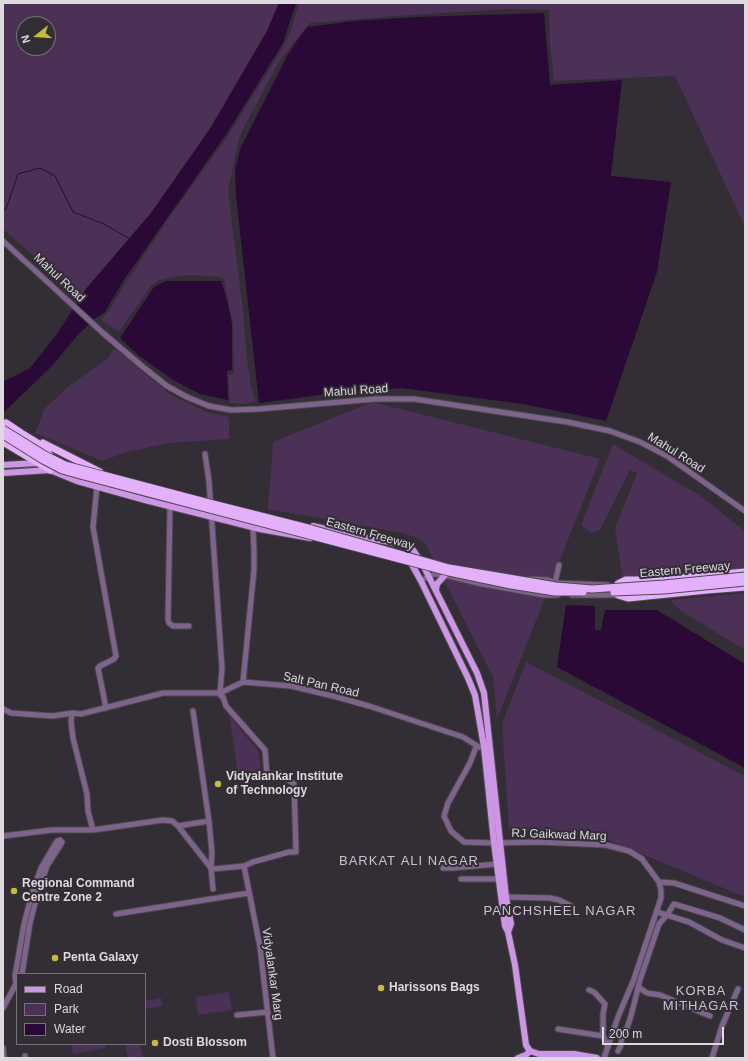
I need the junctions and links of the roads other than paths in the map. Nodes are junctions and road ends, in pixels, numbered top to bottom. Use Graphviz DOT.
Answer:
graph roads {
  1 [pos="3,241"];
  2 [pos="4,424"];
  3 [pos="3,435"];
  4 [pos="3,442"];
  5 [pos="205,454"];
  6 [pos="37,462"];
  7 [pos="54,462"];
  8 [pos="3,465"];
  9 [pos="50,470"];
  10 [pos="3,473"];
  11 [pos="108,479"];
  12 [pos="97,486"];
  13 [pos="209,501"];
  14 [pos="170,506"];
  15 [pos="745,511"];
  16 [pos="211,515"];
  17 [pos="253,527"];
  18 [pos="423,565"];
  19 [pos="559,565"];
  20 [pos="416,570"];
  21 [pos="745,572"];
  22 [pos="445,575"];
  23 [pos="429,576"];
  24 [pos="745,577"];
  25 [pos="548,580"];
  26 [pos="422,581"];
  27 [pos="745,582"];
  28 [pos="555,583"];
  29 [pos="618,584"];
  30 [pos="745,587"];
  31 [pos="436,590"];
  32 [pos="544,595"];
  33 [pos="618,595"];
  34 [pos="189,626"];
  35 [pos="243,682"];
  36 [pos="220,695"];
  37 [pos="106,708"];
  38 [pos="3,709"];
  39 [pos="193,711"];
  40 [pos="72,713"];
  41 [pos="476,747"];
  42 [pos="487,747"];
  43 [pos="209,822"];
  44 [pos="178,826"];
  45 [pos="93,830"];
  46 [pos="3,836"];
  47 [pos="497,843"];
  48 [pos="497,864"];
  49 [pos="244,866"];
  50 [pos="211,868"];
  51 [pos="443,868"];
  52 [pos="500,878"];
  53 [pos="461,879"];
  54 [pos="659,882"];
  55 [pos="213,889"];
  56 [pos="250,893"];
  57 [pos="506,897"];
  58 [pos="32,903"];
  59 [pos="571,906"];
  60 [pos="745,906"];
  61 [pos="657,912"];
  62 [pos="116,914"];
  63 [pos="667,915"];
  64 [pos="745,930"];
  65 [pos="508,932"];
  66 [pos="745,948"];
  67 [pos="22,973"];
  68 [pos="16,983"];
  69 [pos="638,987"];
  70 [pos="738,989"];
  71 [pos="589,990"];
  72 [pos="3,1008"];
  73 [pos="268,1012"];
  74 [pos="236,1015"];
  75 [pos="710,1016"];
  76 [pos="558,1029"];
  77 [pos="603,1036"];
  78 [pos="608,1046"];
  79 [pos="3,1048"];
  80 [pos="530,1051"];
  81 [pos="618,1051"];
  82 [pos="4,1058"];
  83 [pos="273,1058"];
  84 [pos="518,1058"];
  85 [pos="597,1058"];
  86 [pos="604,1058"];
  87 [pos="712,1058"];
  1 -- 15 [label="street, Mahul Road"];
  2 -- 7 [label="highway"];
  2 -- 11 [label="highway"];
  2 -- 24 [label="highway, Eastern Freeway, bridge"];
  3 -- 27 [label="highway, Eastern Freeway, bridge"];
  4 -- 6 [label="highway"];
  5 -- 13 [label="street"];
  6 -- 7 [label="main road"];
  6 -- 8 [label="main road"];
  6 -- 9 [label="highway"];
  7 -- 9 [label="highway"];
  7 -- 11 [label="main road"];
  9 -- 10 [label="main road"];
  9 -- 12 [label="main road"];
  11 -- 13 [label="main road"];
  12 -- 14 [label="main road"];
  12 -- 37 [label="street"];
  13 -- 16 [label="street"];
  13 -- 18 [label="main road"];
  14 -- 16 [label="main road"];
  14 -- 34 [label="street"];
  16 -- 17 [label="main road"];
  16 -- 36 [label="street"];
  17 -- 20 [label="main road"];
  17 -- 35 [label="street"];
  18 -- 20 [label="street"];
  18 -- 23 [label="main road"];
  18 -- 25 [label="street"];
  19 -- 28 [label="street"];
  20 -- 26 [label="main road"];
  21 -- 29 [label="highway"];
  22 -- 23 [label="street"];
  22 -- 31 [label="main road"];
  22 -- 32 [label="street"];
  23 -- 26 [label="street"];
  23 -- 31 [label="main road"];
  24 -- 29 [label="street"];
  25 -- 28 [label="street"];
  25 -- 32 [label="street"];
  26 -- 42 [label="main road"];
  28 -- 29 [label="street"];
  30 -- 33 [label="street"];
  30 -- 33 [label="highway"];
  31 -- 42 [label="main road"];
  32 -- 33 [label="street"];
  35 -- 36 [label="street"];
  35 -- 41 [label="street, Salt Pan Road"];
  36 -- 37 [label="street"];
  36 -- 49 [label="street"];
  37 -- 40 [label="street"];
  38 -- 40 [label="street"];
  39 -- 43 [label="street"];
  40 -- 45 [label="street"];
  41 -- 42 [label="street"];
  41 -- 47 [label="street, RJ Gaikwad Marg"];
  42 -- 47 [label="main road"];
  43 -- 44 [label="street"];
  43 -- 50 [label="street"];
  44 -- 45 [label="street"];
  44 -- 50 [label="street"];
  45 -- 46 [label="street"];
  47 -- 48 [label="main road"];
  47 -- 54 [label="street, RJ Gaikwad Marg"];
  47 -- 57 [label="main road"];
  48 -- 51 [label="street"];
  48 -- 52 [label="main road"];
  49 -- 50 [label="street"];
  49 -- 56 [label="street, Vidyalankar Marg"];
  50 -- 55 [label="street"];
  52 -- 53 [label="street"];
  52 -- 65 [label="main road"];
  54 -- 60 [label="street"];
  54 -- 61 [label="street"];
  56 -- 62 [label="street"];
  56 -- 73 [label="street, Vidyalankar Marg"];
  57 -- 59 [label="street"];
  57 -- 65 [label="main road"];
  58 -- 58 [label="street"];
  58 -- 67 [label="street"];
  58 -- 68 [label="street"];
  61 -- 63 [label="street"];
  61 -- 78 [label="street"];
  63 -- 64 [label="street"];
  63 -- 66 [label="street"];
  63 -- 69 [label="street"];
  65 -- 80 [label="main road"];
  68 -- 72 [label="street"];
  69 -- 75 [label="street"];
  69 -- 81 [label="street"];
  70 -- 87 [label="street"];
  71 -- 77 [label="street"];
  73 -- 74 [label="street"];
  73 -- 83 [label="street, Vidyalankar Marg"];
  76 -- 77 [label="street"];
  77 -- 78 [label="street"];
  78 -- 86 [label="street"];
  79 -- 82 [label="street"];
  80 -- 84 [label="main road"];
  80 -- 85 [label="main road"];
}
